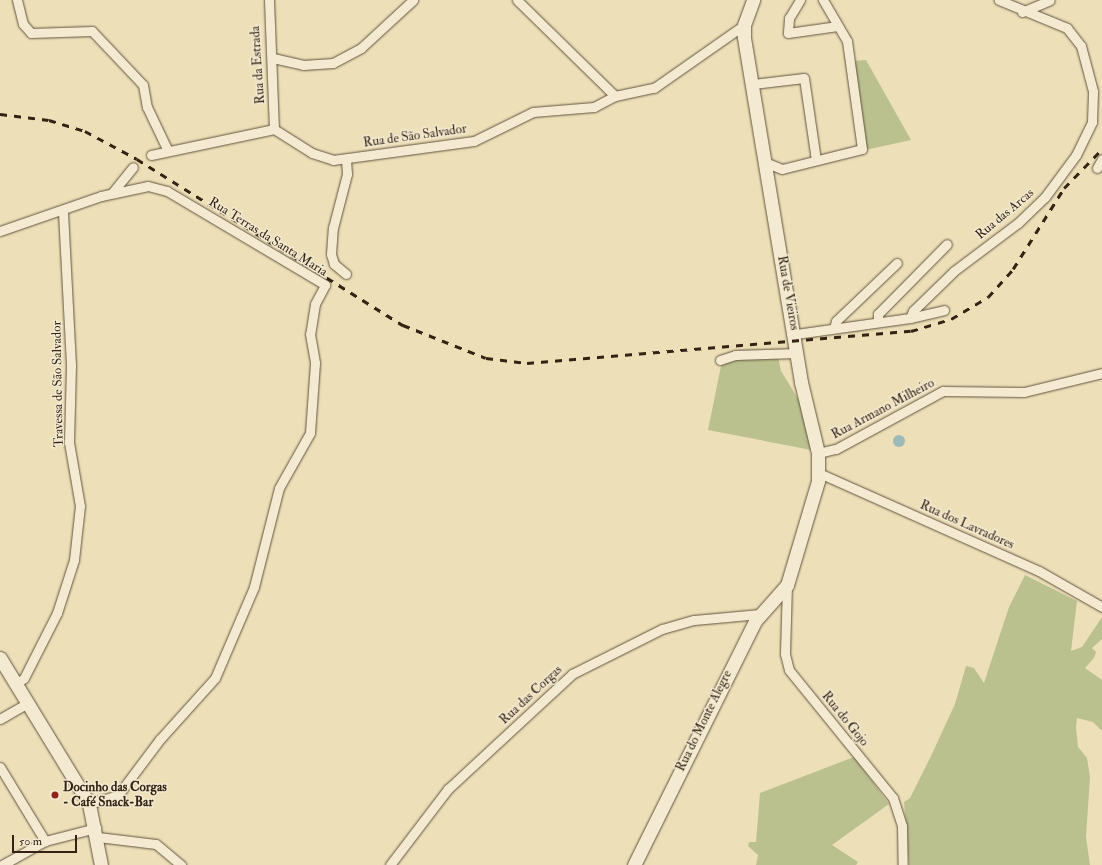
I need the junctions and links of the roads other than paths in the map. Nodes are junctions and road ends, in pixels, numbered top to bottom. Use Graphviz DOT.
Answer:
graph roads {
  1 [pos="17,0"];
  2 [pos="269,0"];
  3 [pos="413,0"];
  4 [pos="517,0"];
  5 [pos="753,0"];
  6 [pos="800,0"];
  7 [pos="823,0"];
  8 [pos="999,0"];
  9 [pos="1050,0"];
  10 [pos="1022,12"];
  11 [pos="744,25"];
  12 [pos="838,26"];
  13 [pos="273,58"];
  14 [pos="753,84"];
  15 [pos="615,96"];
  16 [pos="274,129"];
  17 [pos="166,149"];
  18 [pos="151,155"];
  19 [pos="346,160"];
  20 [pos="816,160"];
  21 [pos="768,163"];
  22 [pos="134,167"];
  23 [pos="112,193"];
  24 [pos="63,212"];
  25 [pos="0,231"];
  26 [pos="947,244"];
  27 [pos="897,263"];
  28 [pos="346,274"];
  29 [pos="944,310"];
  30 [pos="910,318"];
  31 [pos="878,322"];
  32 [pos="834,328"];
  33 [pos="796,334"];
  34 [pos="798,353"];
  35 [pos="720,360"];
  36 [pos="1102,373"];
  37 [pos="818,453"];
  38 [pos="819,473"];
  39 [pos="787,585"];
  40 [pos="1102,607"];
  41 [pos="760,614"];
  42 [pos="0,658"];
  43 [pos="15,685"];
  44 [pos="26,704"];
  45 [pos="0,719"];
  46 [pos="0,767"];
  47 [pos="89,804"];
  48 [pos="97,833"];
  49 [pos="45,841"];
  50 [pos="2,865"];
  51 [pos="101,865"];
  52 [pos="181,865"];
  53 [pos="390,865"];
  54 [pos="634,865"];
  55 [pos="903,865"];
  1 -- 17 [label="street"];
  2 -- 13 [label="street, Rua da Estrada"];
  3 -- 13 [label="street"];
  4 -- 15 [label="street"];
  5 -- 11 [label="street, Rua de Vieiros"];
  6 -- 12 [label="street"];
  7 -- 12 [label="street"];
  8 -- 10 [label="street, Rua das Arcas"];
  9 -- 10 [label="street"];
  10 -- 30 [label="street, Rua das Arcas"];
  11 -- 14 [label="street, Rua de Vieiros"];
  11 -- 15 [label="street, Rua de São Salvador"];
  12 -- 20 [label="street"];
  13 -- 16 [label="street, Rua da Estrada"];
  14 -- 20 [label="street"];
  14 -- 21 [label="street, Rua de Vieiros"];
  15 -- 19 [label="street, Rua de São Salvador"];
  16 -- 17 [label="street"];
  16 -- 19 [label="street, Rua de São Salvador"];
  17 -- 18 [label="street"];
  19 -- 28 [label="street, Rua Terras da Santa Maria"];
  20 -- 21 [label="street"];
  21 -- 33 [label="street, Rua de Vieiros"];
  22 -- 23 [label="street"];
  23 -- 24 [label="street"];
  23 -- 47 [label="street, Rua Terras da Santa Maria"];
  24 -- 25 [label="street"];
  24 -- 43 [label="street, Travessa de São Salvador"];
  26 -- 31 [label="street"];
  27 -- 32 [label="street"];
  29 -- 30 [label="street"];
  30 -- 31 [label="street"];
  31 -- 32 [label="street"];
  32 -- 33 [label="street"];
  33 -- 34 [label="street, Rua de Vieiros"];
  34 -- 35 [label="street"];
  34 -- 37 [label="street, Rua de Vieiros"];
  36 -- 37 [label="street, Rua Armano Milheiro"];
  37 -- 38 [label="street, Rua de Vieiros"];
  38 -- 39 [label="street, Rua de Vieiros"];
  38 -- 40 [label="street, Rua dos Lavradores"];
  39 -- 41 [label="street, Rua do Monte Alegre"];
  39 -- 55 [label="street, Rua do Gojo"];
  41 -- 53 [label="street, Rua das Corgas"];
  41 -- 54 [label="street, Rua do Monte Alegre"];
  42 -- 43 [label="street"];
  43 -- 44 [label="street"];
  44 -- 45 [label="street"];
  44 -- 47 [label="street"];
  46 -- 49 [label="street"];
  47 -- 48 [label="street"];
  48 -- 49 [label="street"];
  48 -- 51 [label="street"];
  48 -- 52 [label="street"];
  49 -- 50 [label="street"];
}
